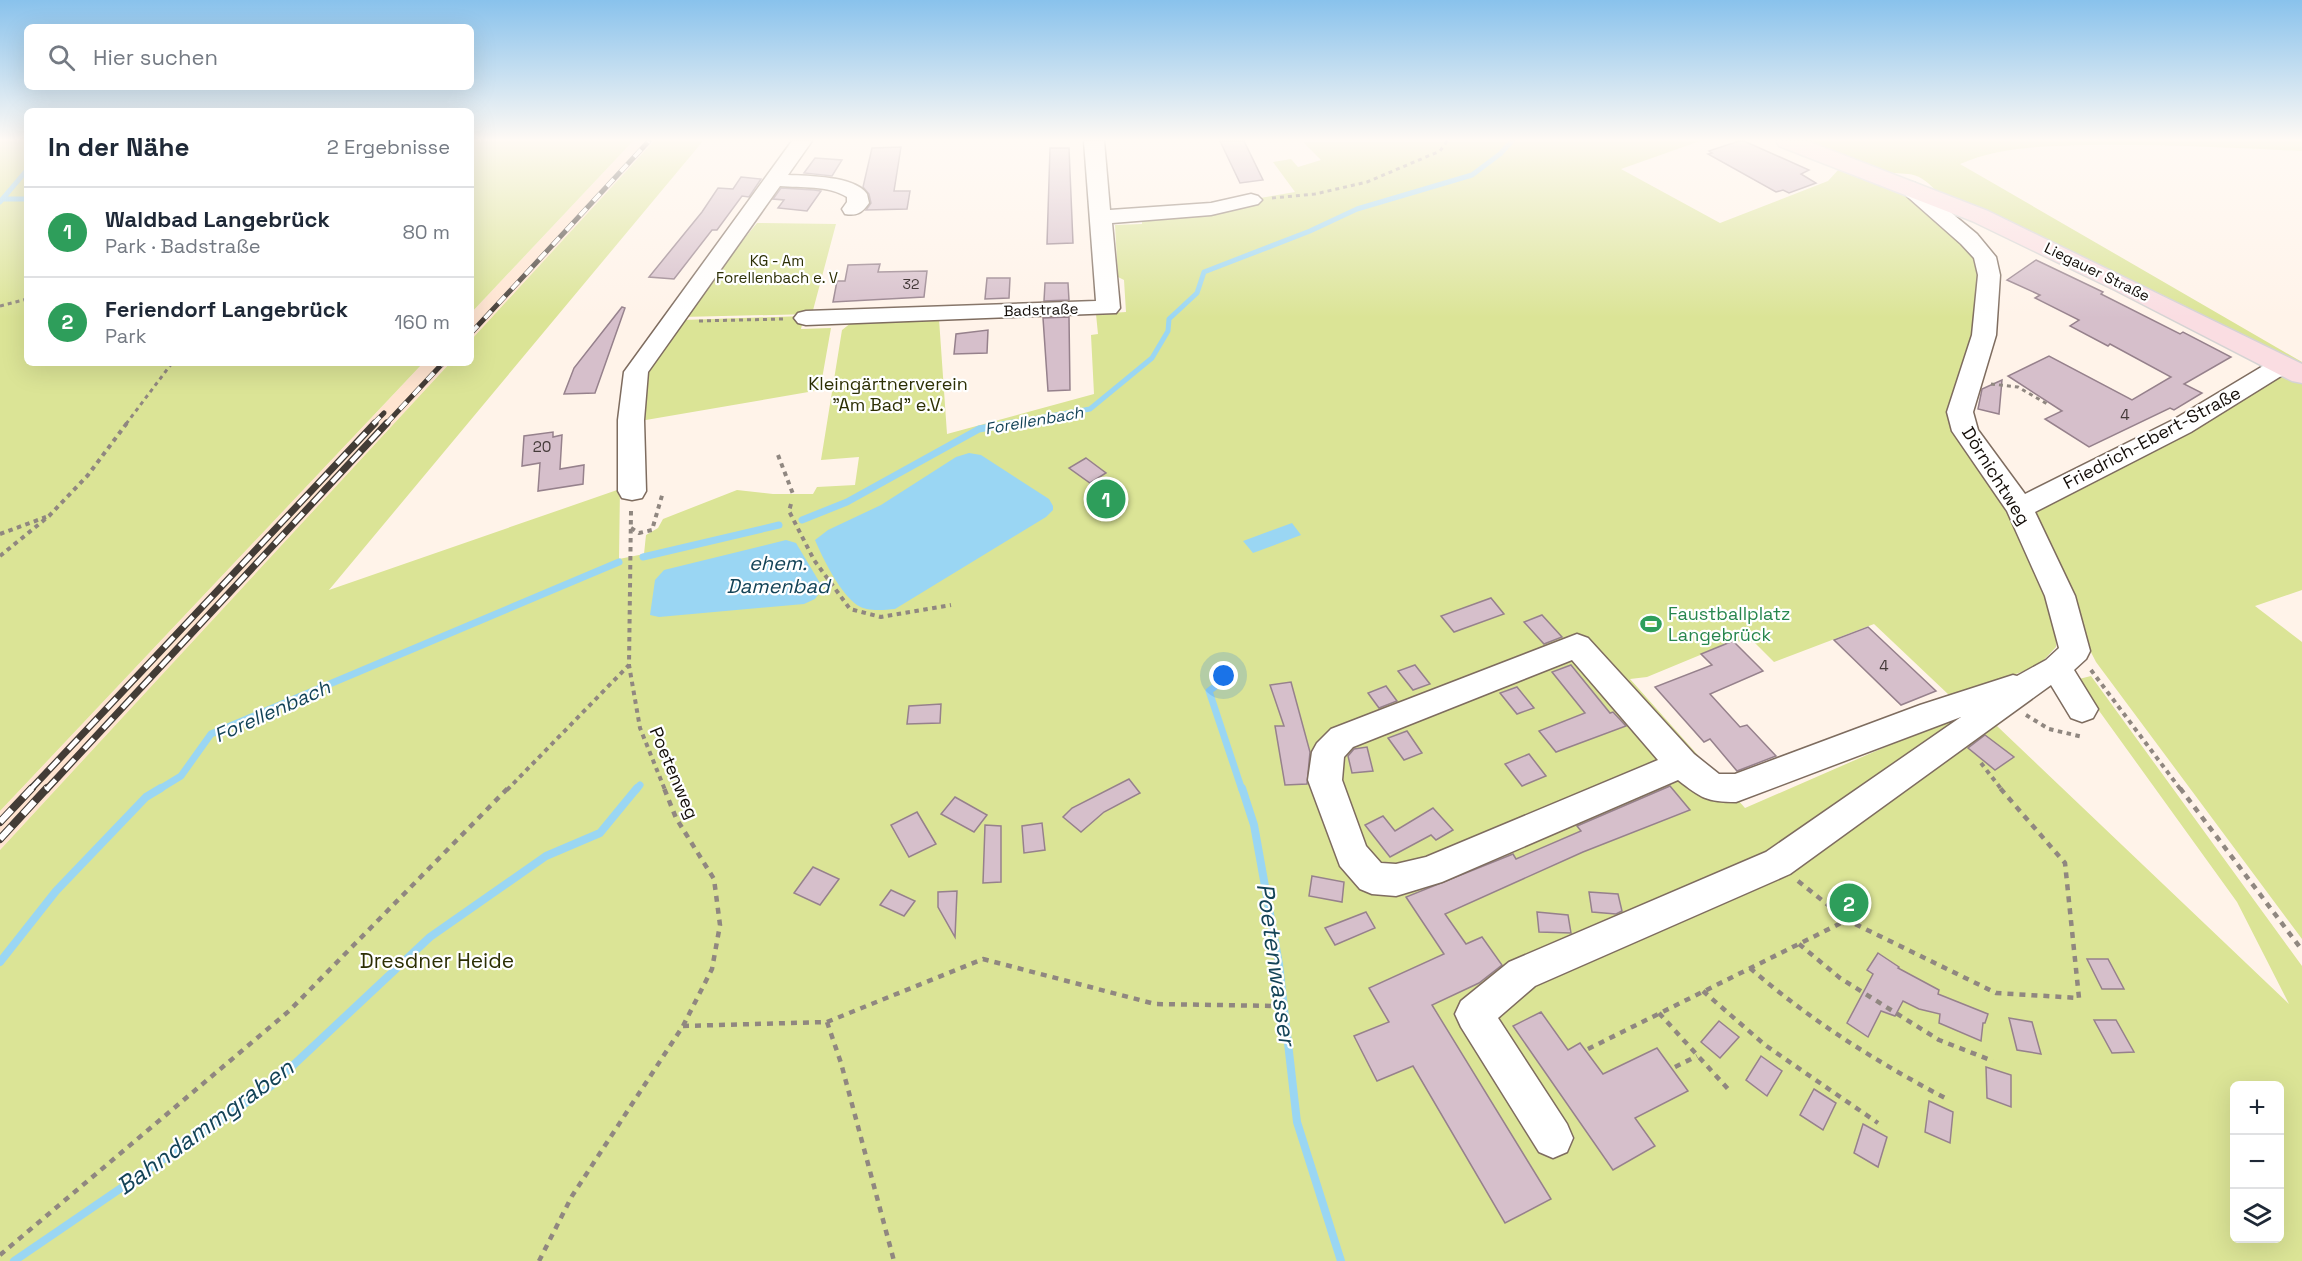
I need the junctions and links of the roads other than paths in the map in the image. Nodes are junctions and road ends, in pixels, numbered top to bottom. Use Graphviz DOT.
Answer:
graph roads {
  1 [pos="761,200"];
  2 [pos="858,200"];
  3 [pos="1099,200"];
  4 [pos="1251,200"];
  5 [pos="1922,200"];
  6 [pos="1938,200"];
  7 [pos="853,209"];
  8 [pos="1101,217"];
  9 [pos="806,318"];
  10 [pos="2292,370"];
  11 [pos="632,491"];
  12 [pos="2020,508"];
  13 [pos="2055,666"];
  14 [pos="2083,723"];
  15 [pos="1682,764"];
  16 [pos="1553,1138"];
  1 -- 11 [label="street"];
  2 -- 7 [label="street"];
  3 -- 8 [label="street, Badstraße"];
  4 -- 8 [label="street"];
  5 -- 12 [label="street, Dörnichtweg"];
  6 -- 10 [label="main road, Liegauer Straße"];
  8 -- 9 [label="street, Badstraße"];
  10 -- 12 [label="street, Friedrich-Ebert-Straße"];
  12 -- 13 [label="street, Dörnichtweg"];
  13 -- 14 [label="street, Dörnichtweg"];
  13 -- 15 [label="street"];
  13 -- 16 [label="street"];
  15 -- 15 [label="street"];
}
